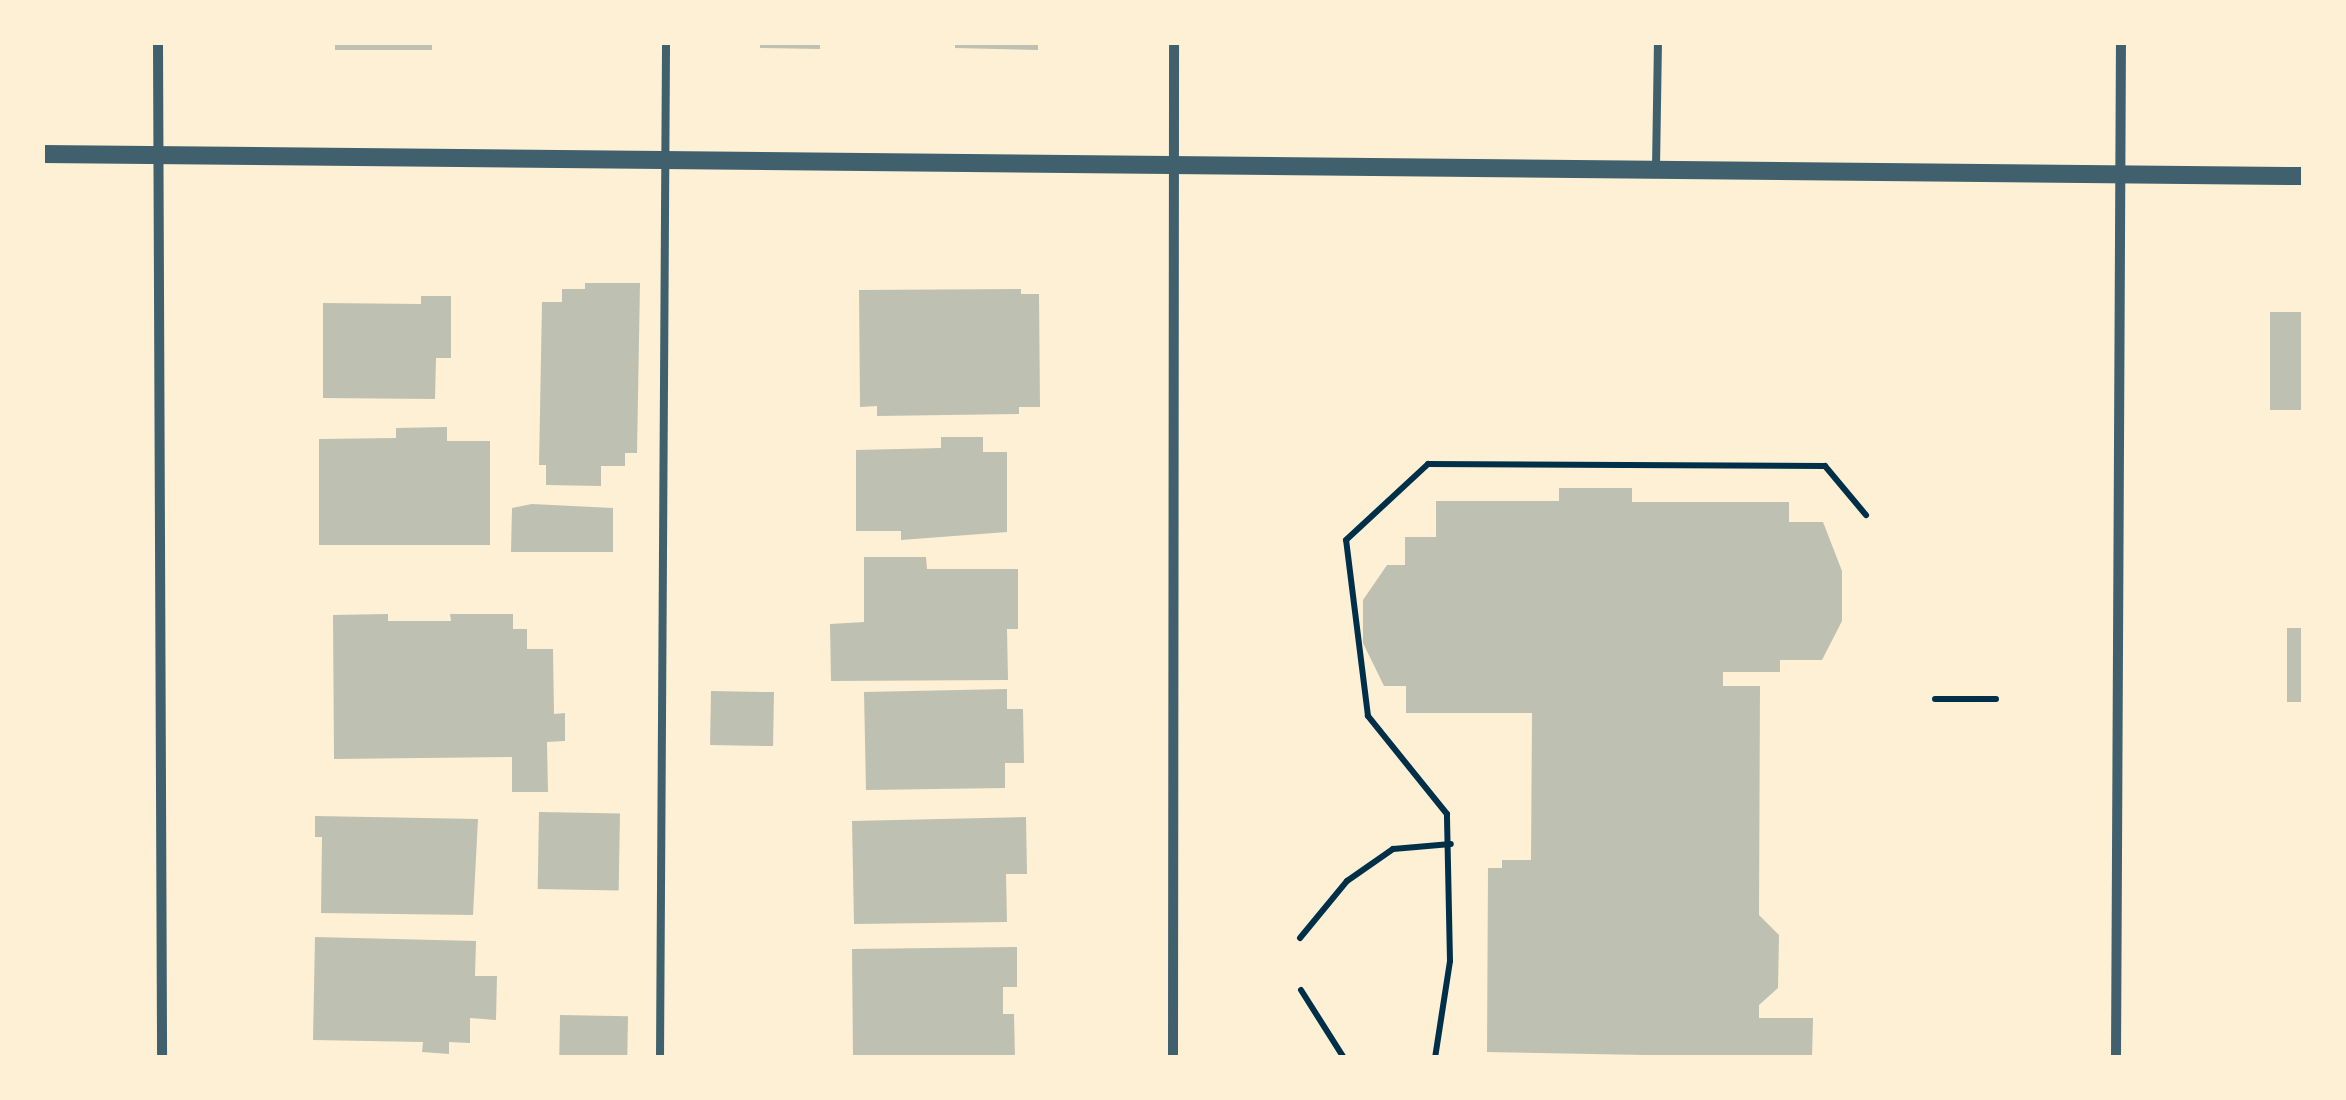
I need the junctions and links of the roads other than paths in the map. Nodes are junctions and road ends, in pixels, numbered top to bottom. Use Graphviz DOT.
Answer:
graph roads {
  1 [pos="158,42"];
  2 [pos="666,42"];
  3 [pos="1174,42"];
  4 [pos="1658,42"];
  5 [pos="2121,42"];
  6 [pos="42,154"];
  7 [pos="156,156"];
  8 [pos="665,160"];
  9 [pos="1173,165"];
  10 [pos="1656,170"];
  11 [pos="2119,174"];
  12 [pos="2304,176"];
  13 [pos="162,1058"];
  14 [pos="660,1058"];
  15 [pos="1174,1058"];
  16 [pos="2116,1058"];
  1 -- 7 [label="street"];
  2 -- 8 [label="lane"];
  3 -- 9 [label="street"];
  4 -- 10 [label="lane"];
  5 -- 11 [label="street"];
  6 -- 7 [label="street"];
  7 -- 8 [label="street"];
  7 -- 13 [label="street"];
  8 -- 9 [label="street"];
  8 -- 14 [label="lane"];
  9 -- 10 [label="street"];
  9 -- 15 [label="street"];
  10 -- 11 [label="street"];
  11 -- 12 [label="street"];
  11 -- 16 [label="street"];
}
